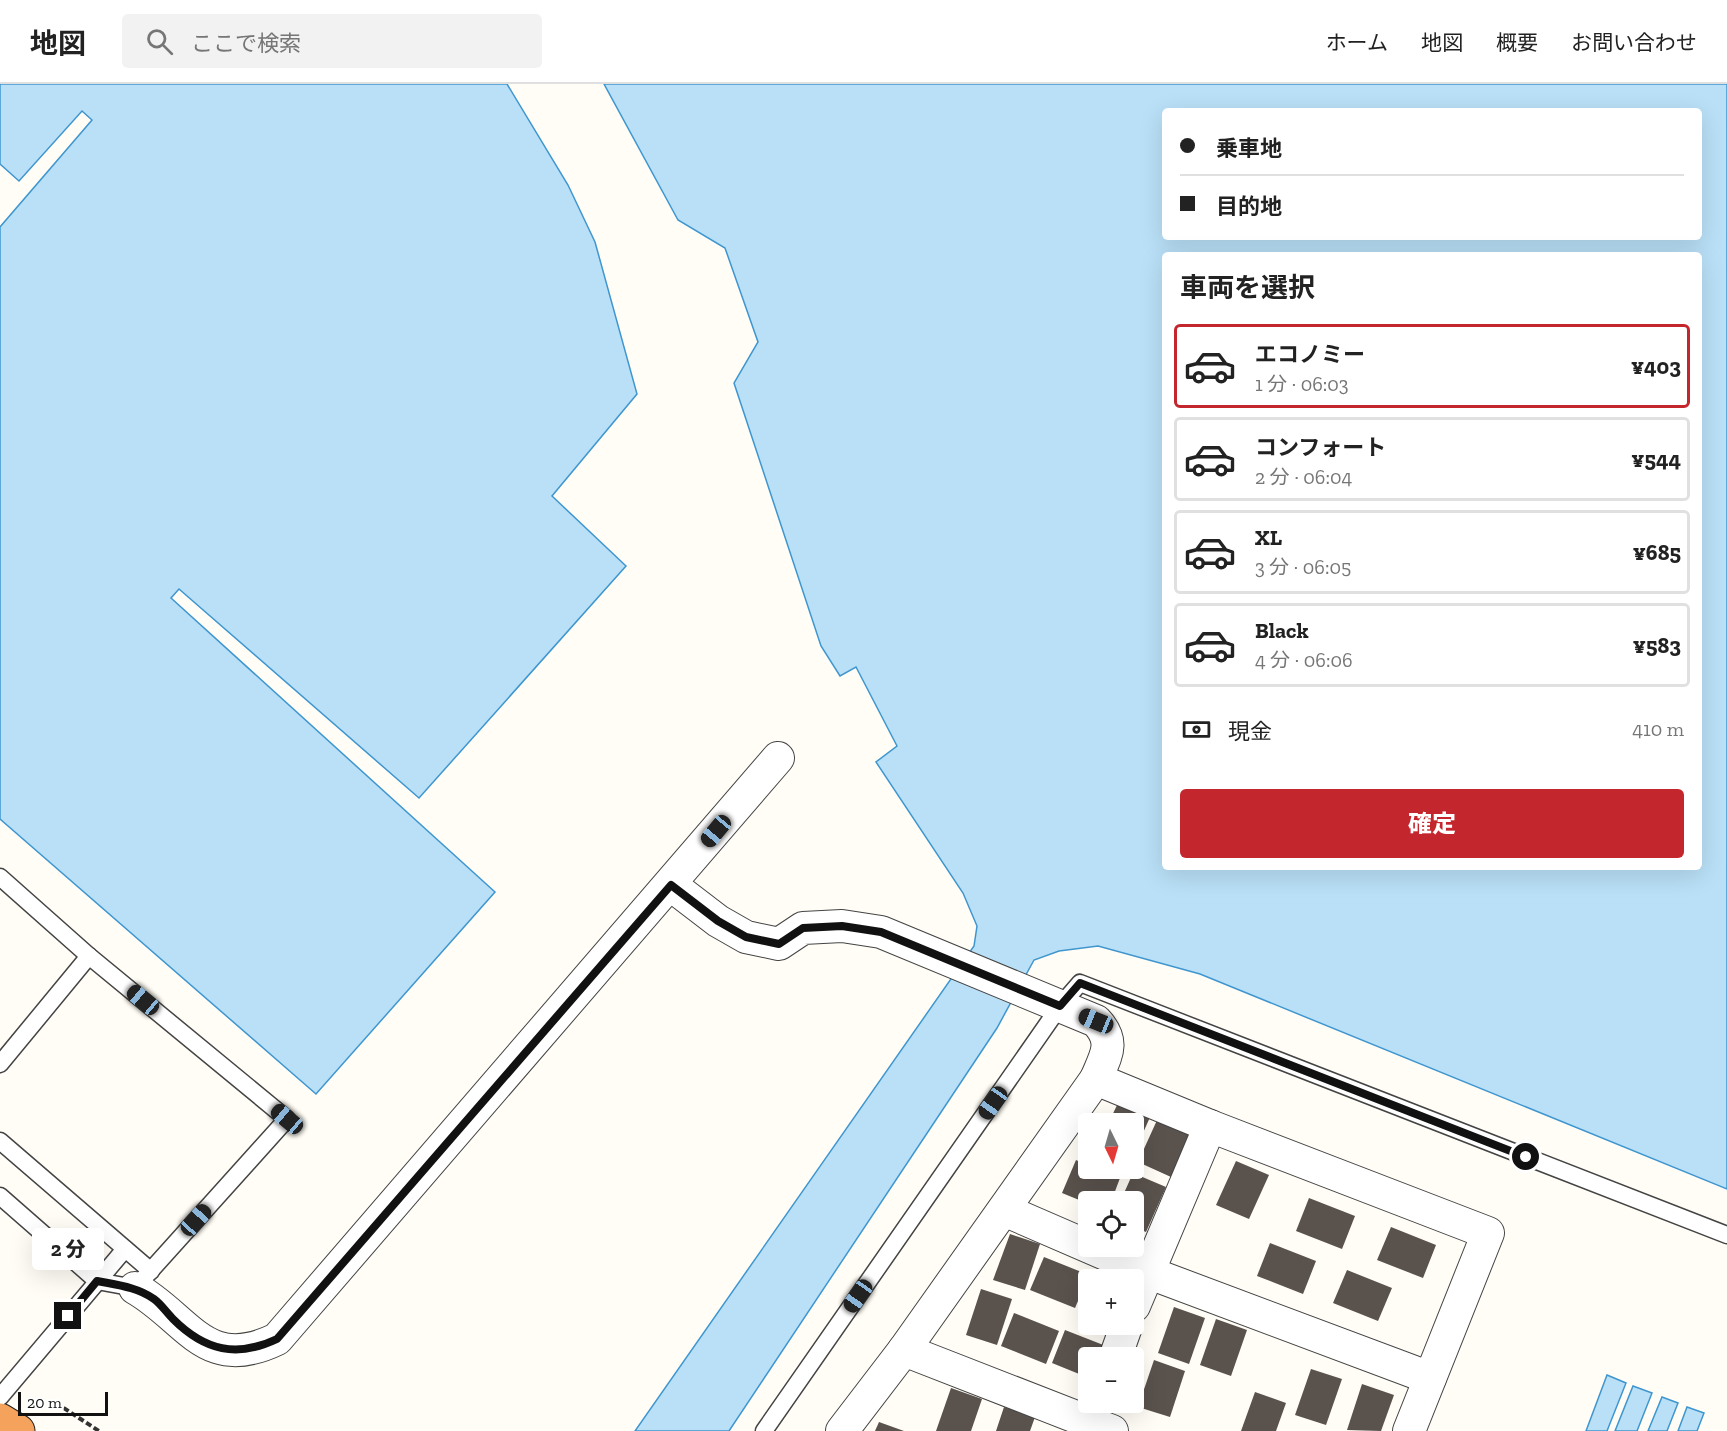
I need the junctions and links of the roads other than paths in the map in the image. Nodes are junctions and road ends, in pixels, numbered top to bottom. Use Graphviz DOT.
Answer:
graph roads {
  1 [pos="778,758"];
  2 [pos="0,877"];
  3 [pos="671,885"];
  4 [pos="89,956"];
  5 [pos="1060,1006"];
  6 [pos="0,1064"];
  7 [pos="1096,1079"];
  8 [pos="1210,1126"];
  9 [pos="0,1141"];
  10 [pos="0,1196"];
  11 [pos="1004,1209"];
  12 [pos="1727,1235"];
  13 [pos="125,1249"];
  14 [pos="1147,1272"];
  15 [pos="143,1279"];
  16 [pos="1144,1280"];
  17 [pos="97,1281"];
  18 [pos="904,1350"];
  19 [pos="1430,1378"];
  20 [pos="0,1397"];
  21 [pos="0,1420"];
  22 [pos="1097,1422"];
  23 [pos="18,1431"];
  24 [pos="764,1431"];
  25 [pos="842,1431"];
  26 [pos="1408,1431"];
  1 -- 3 [label="street"];
  2 -- 4 [label="lane"];
  3 -- 5 [label="street"];
  3 -- 15 [label="street"];
  4 -- 6 [label="lane"];
  4 -- 15 [label="lane"];
  5 -- 7 [label="street"];
  5 -- 12 [label="lane"];
  5 -- 24 [label="lane"];
  7 -- 8 [label="street"];
  7 -- 11 [label="street"];
  8 -- 14 [label="street"];
  8 -- 19 [label="street"];
  9 -- 13 [label="lane"];
  10 -- 17 [label="lane"];
  11 -- 14 [label="street"];
  11 -- 18 [label="street"];
  13 -- 15 [label="lane"];
  13 -- 17 [label="lane"];
  14 -- 16 [label="street"];
  14 -- 19 [label="street"];
  15 -- 17 [label="lane"];
  17 -- 20 [label="lane"];
  18 -- 22 [label="street"];
  18 -- 25 [label="street"];
  19 -- 26 [label="street"];
  21 -- 23 [label="highway"];
}
